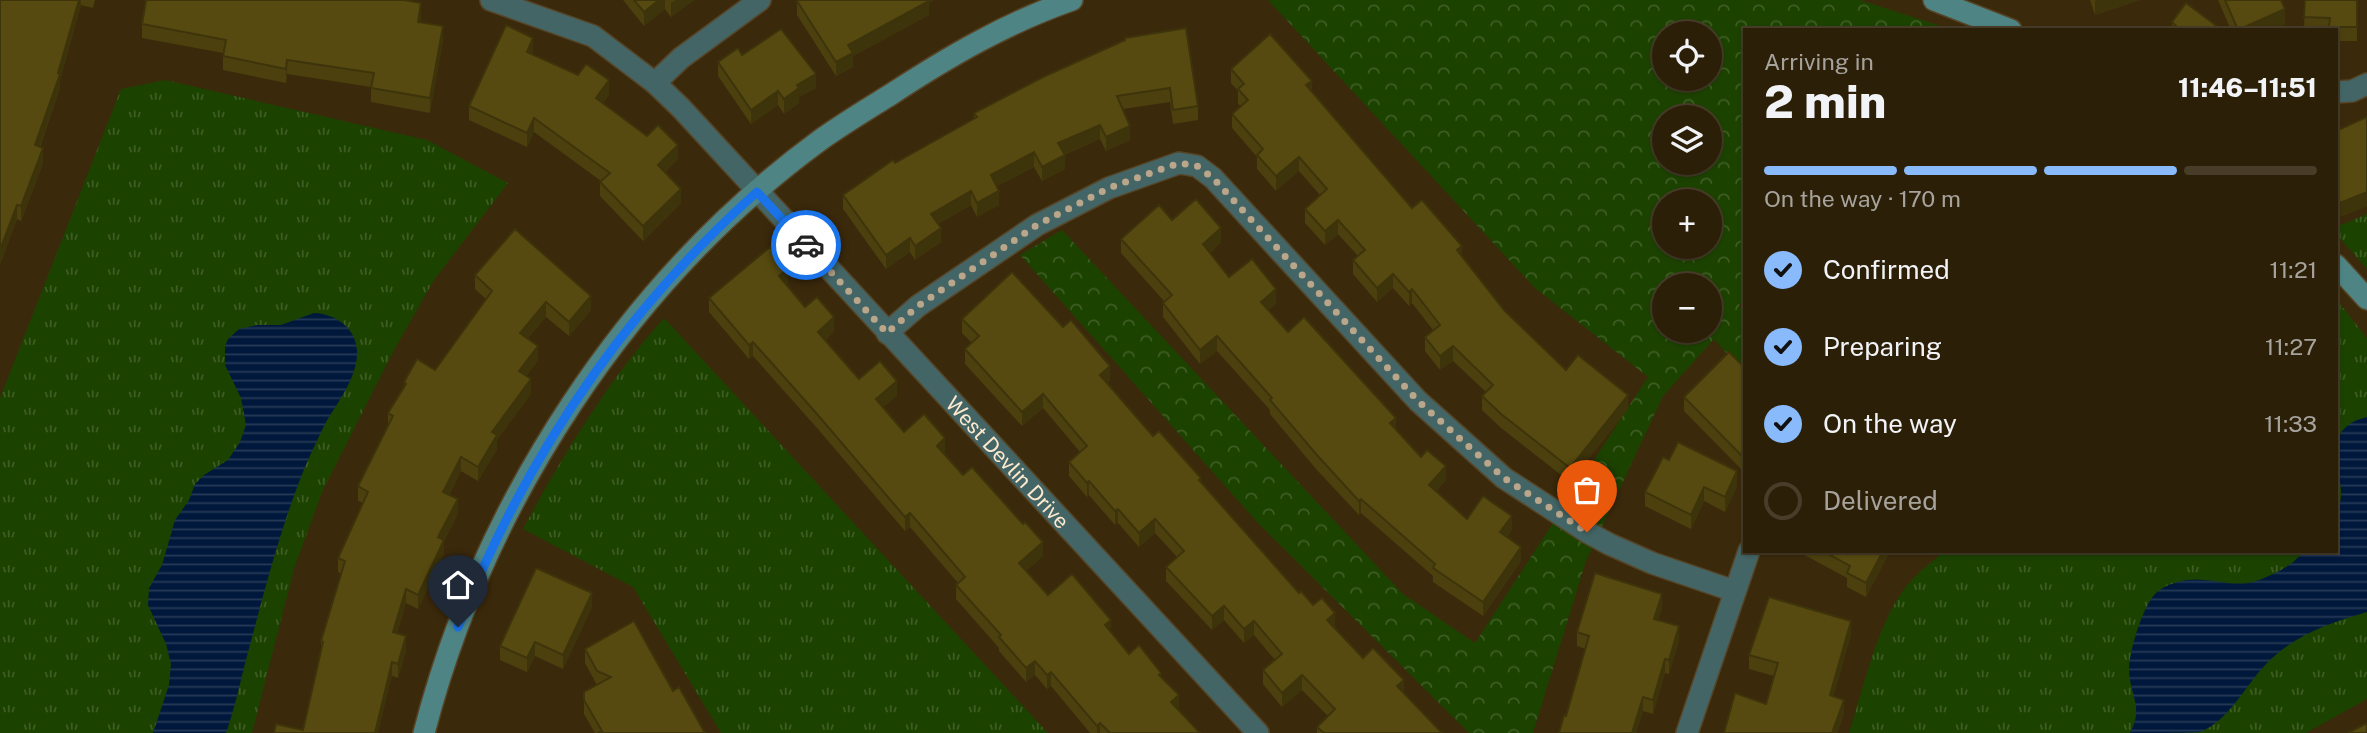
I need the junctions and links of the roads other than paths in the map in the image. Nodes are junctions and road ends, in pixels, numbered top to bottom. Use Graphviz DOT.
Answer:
graph roads {
  1 [pos="491,0"];
  2 [pos="760,0"];
  3 [pos="1072,0"];
  4 [pos="1934,0"];
  5 [pos="2006,28"];
  6 [pos="655,83"];
  7 [pos="2367,84"];
  8 [pos="2338,92"];
  9 [pos="757,192"];
  10 [pos="2338,267"];
  11 [pos="2367,299"];
  12 [pos="887,333"];
  13 [pos="1748,553"];
  14 [pos="1734,591"];
  15 [pos="424,733"];
  16 [pos="1258,733"];
  17 [pos="1687,733"];
  1 -- 6 [label="street, West Devlin Drive"];
  2 -- 6 [label="street"];
  3 -- 9 [label="street"];
  4 -- 5 [label="street"];
  6 -- 9 [label="street, West Devlin Drive"];
  7 -- 8 [label="street"];
  9 -- 12 [label="street, West Devlin Drive"];
  9 -- 15 [label="street"];
  10 -- 11 [label="street"];
  12 -- 14 [label="street"];
  12 -- 16 [label="street, West Devlin Drive"];
  13 -- 14 [label="street"];
  14 -- 17 [label="street"];
}
